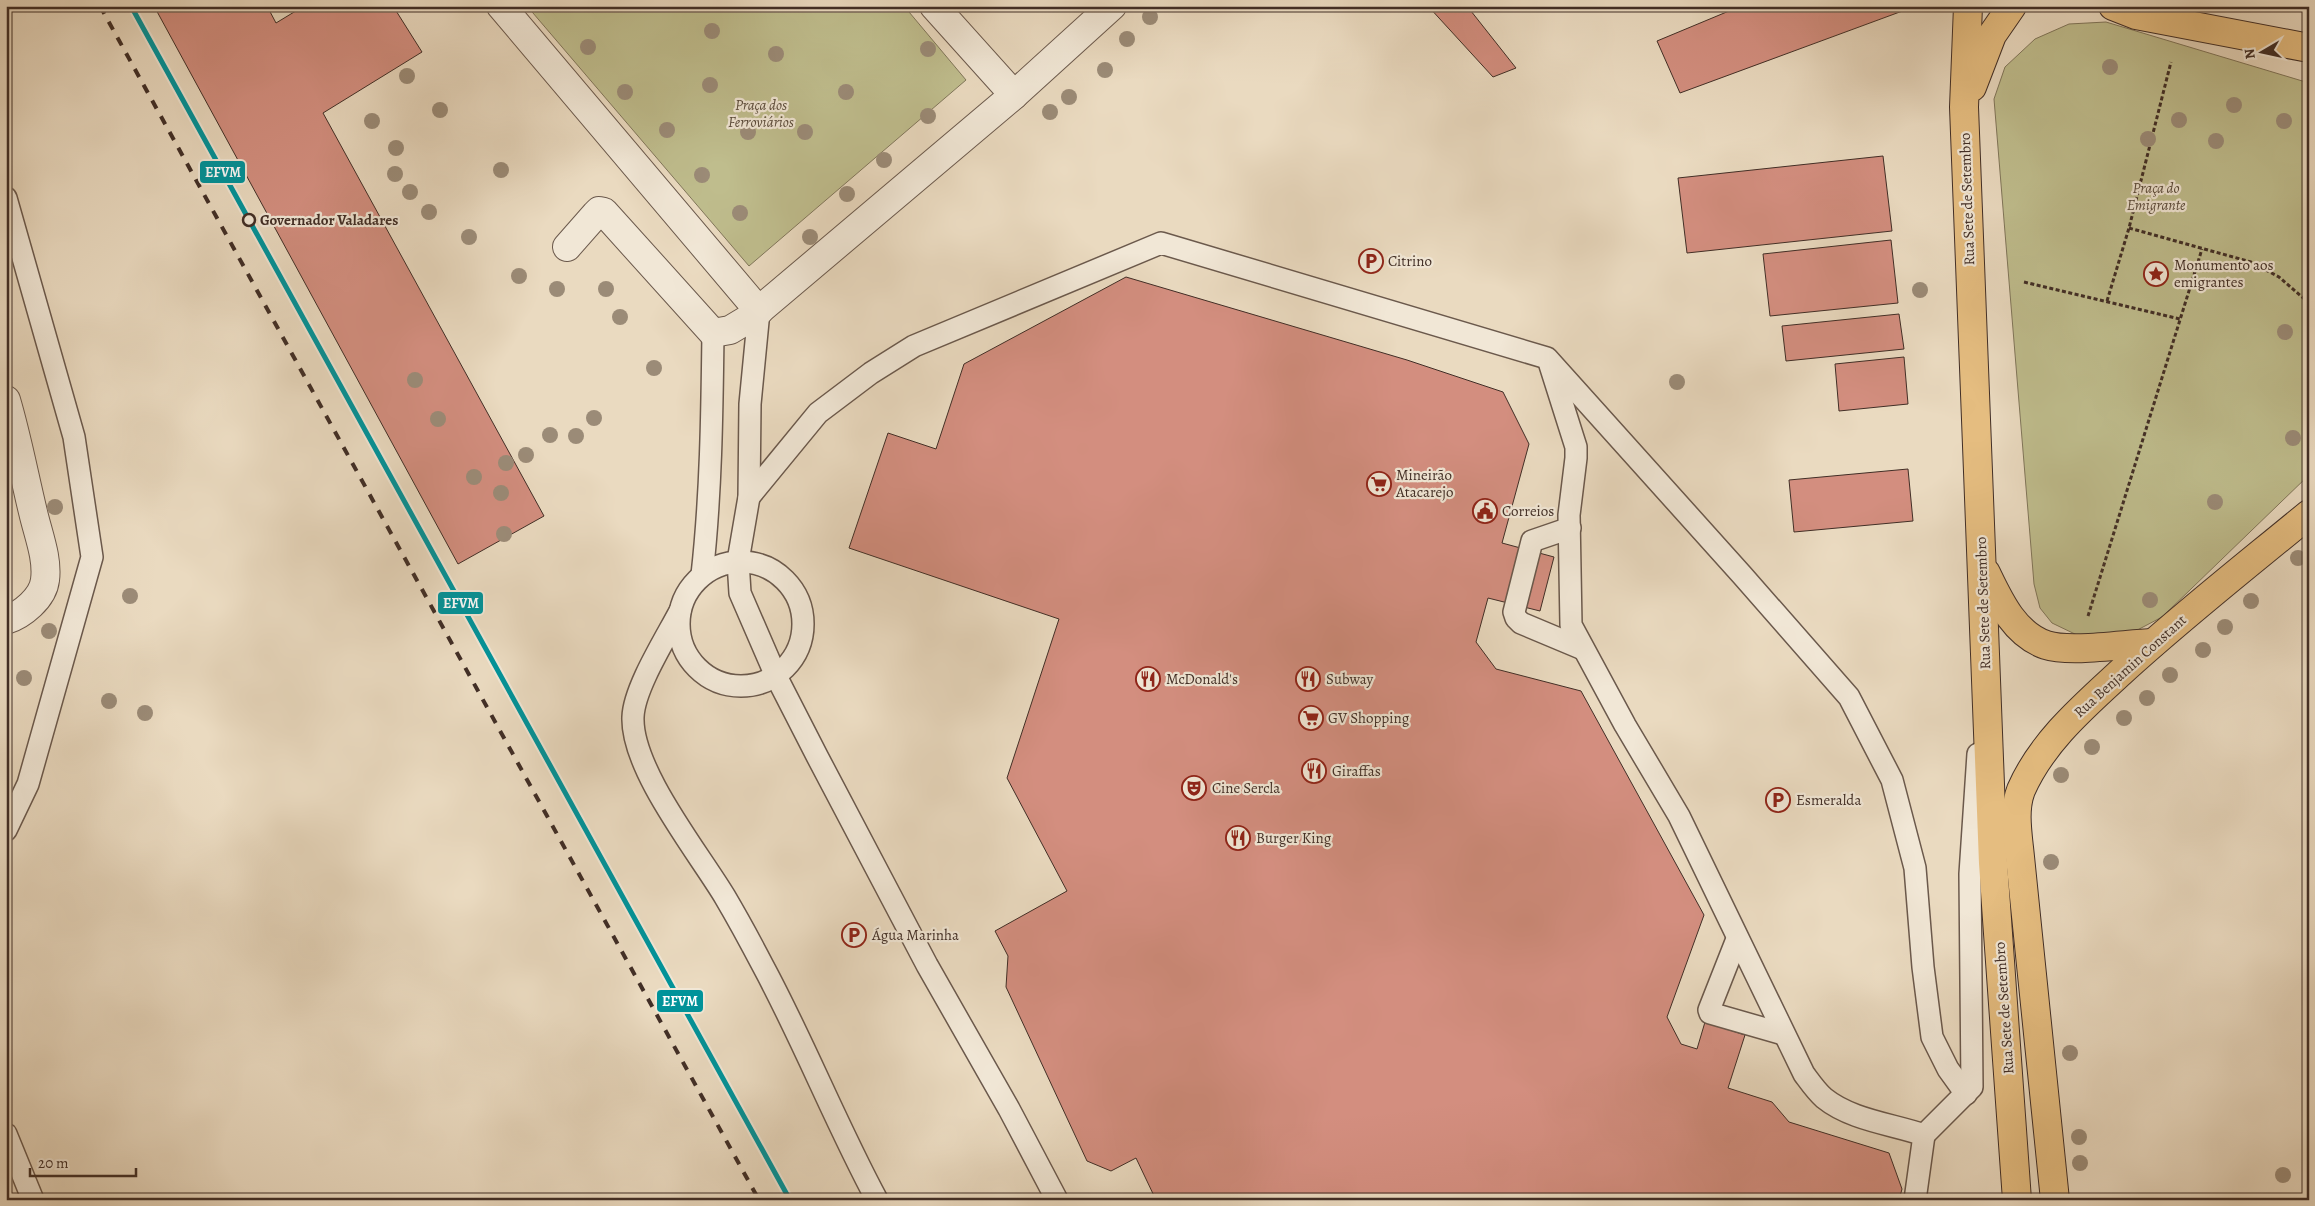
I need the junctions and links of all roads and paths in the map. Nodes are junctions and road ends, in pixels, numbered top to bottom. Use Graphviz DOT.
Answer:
graph roads {
  1 [pos="501,6"];
  2 [pos="934,6"];
  3 [pos="1112,6"];
  4 [pos="1968,6"];
  5 [pos="2012,6"];
  6 [pos="2113,6"];
  7 [pos="2309,48"];
  8 [pos="2171,62"];
  9 [pos="1014,95"];
  10 [pos="1964,108"];
  11 [pos="6,198"];
  12 [pos="2129,228"];
  13 [pos="567,247"];
  14 [pos="2202,249"];
  15 [pos="2024,282"];
  16 [pos="2108,301"];
  17 [pos="2309,303"];
  18 [pos="759,311"];
  19 [pos="2180,319"];
  20 [pos="713,333"];
  21 [pos="1547,358"];
  22 [pos="6,400"];
  23 [pos="748,497"];
  24 [pos="2309,514"];
  25 [pos="1570,528"];
  26 [pos="738,561"];
  27 [pos="1982,561"];
  28 [pos="702,575"];
  29 [pos="680,611"];
  30 [pos="10,619"];
  31 [pos="2086,622"];
  32 [pos="2153,643"];
  33 [pos="1583,649"];
  34 [pos="1985,654"];
  35 [pos="776,676"];
  36 [pos="6,830"];
  37 [pos="2020,857"];
  38 [pos="1737,939"];
  39 [pos="1783,1034"];
  40 [pos="1966,1094"];
  41 [pos="6,1134"];
  42 [pos="1924,1135"];
  43 [pos="1916,1199"];
  44 [pos="33,1200"];
  45 [pos="877,1200"];
  46 [pos="1057,1200"];
  47 [pos="2017,1200"];
  48 [pos="2055,1200"];
  1 -- 18 [label="street"];
  2 -- 9 [label="street"];
  3 -- 9 [label="street"];
  4 -- 10 [label="main road, Rua Sete de Setembro"];
  5 -- 10 [label="main road"];
  6 -- 7 [label="main road"];
  8 -- 12 [label="path"];
  9 -- 18 [label="street"];
  10 -- 27 [label="main road, Rua Sete de Setembro"];
  11 -- 36 [label="lane"];
  12 -- 14 [label="path"];
  12 -- 16 [label="path"];
  13 -- 20 [label="street"];
  14 -- 17 [label="path"];
  14 -- 19 [label="path"];
  15 -- 16 [label="path"];
  16 -- 19 [label="path"];
  18 -- 20 [label="street"];
  18 -- 23 [label="lane"];
  19 -- 31 [label="path"];
  20 -- 28 [label="lane"];
  21 -- 23 [label="lane"];
  21 -- 25 [label="lane"];
  21 -- 40 [label="lane"];
  22 -- 30 [label="street"];
  23 -- 26 [label="lane"];
  24 -- 32 [label="main road, Rua Benjamin Constant"];
  25 -- 33 [label="lane"];
  25 -- 33 [label="lane"];
  26 -- 28 [label="lane"];
  26 -- 35 [label="lane"];
  26 -- 35 [label="lane"];
  27 -- 32 [label="main road"];
  27 -- 34 [label="main road, Rua Sete de Setembro"];
  28 -- 29 [label="lane"];
  29 -- 35 [label="lane"];
  29 -- 45 [label="lane"];
  32 -- 37 [label="main road, Rua Benjamin Constant"];
  33 -- 38 [label="lane"];
  34 -- 40 [label="lane"];
  34 -- 47 [label="main road, Rua Sete de Setembro"];
  35 -- 46 [label="lane"];
  37 -- 48 [label="main road, Rua Sete de Setembro"];
  38 -- 39 [label="lane"];
  38 -- 39 [label="lane"];
  39 -- 42 [label="lane"];
  40 -- 42 [label="lane"];
  41 -- 44 [label="lane"];
  42 -- 43 [label="lane"];
}
